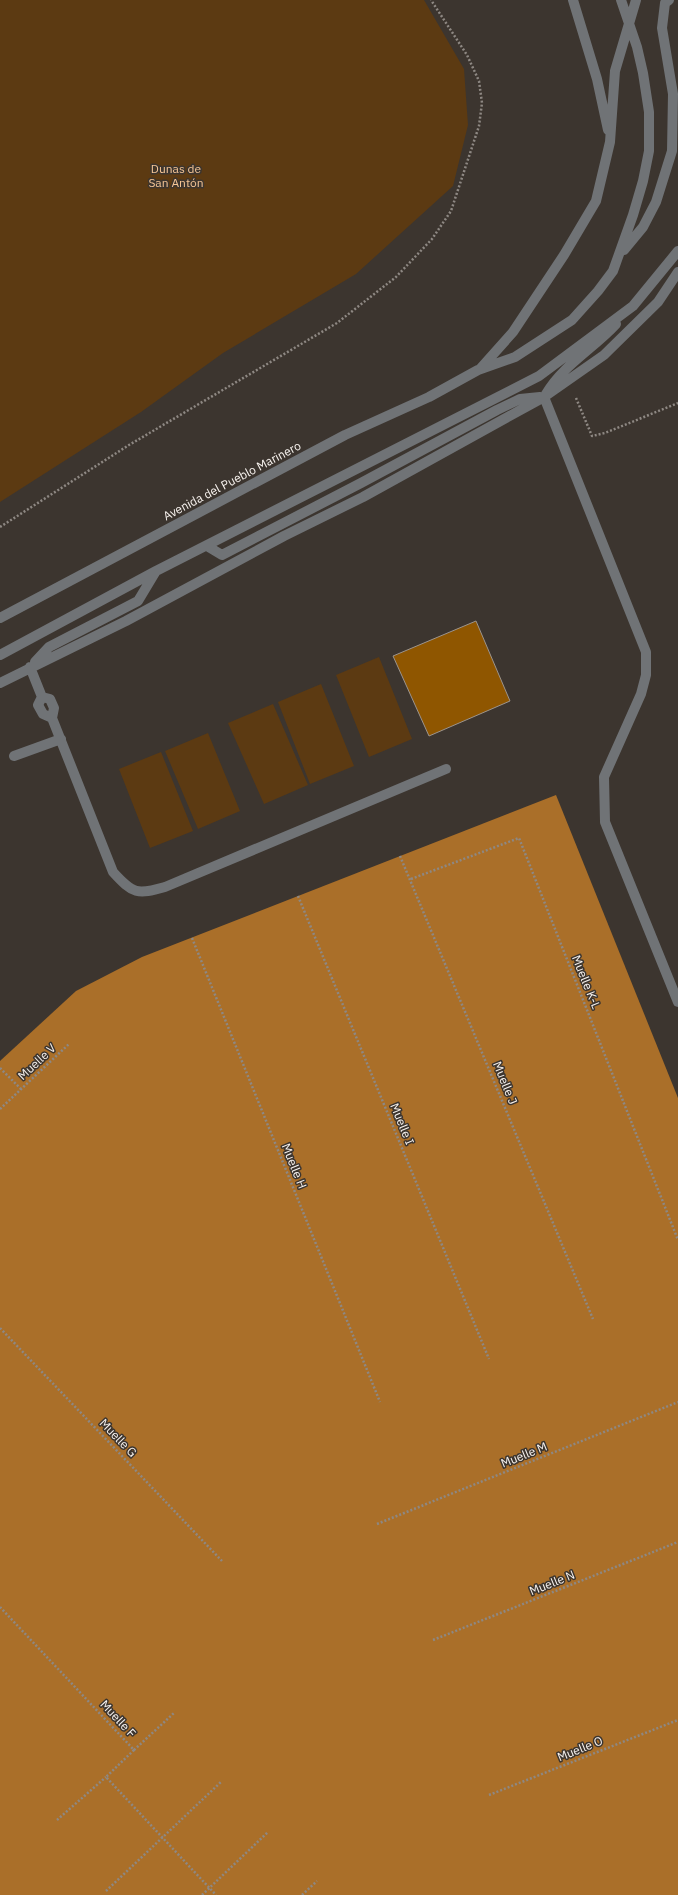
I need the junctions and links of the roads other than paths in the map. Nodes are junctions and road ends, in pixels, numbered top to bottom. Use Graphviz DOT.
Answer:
graph roads {
  1 [pos="573,0"];
  2 [pos="621,0"];
  3 [pos="636,0"];
  4 [pos="669,0"];
  5 [pos="629,24"];
  6 [pos="610,142"];
  7 [pos="678,251"];
  8 [pos="619,257"];
  9 [pos="678,272"];
  10 [pos="633,306"];
  11 [pos="478,370"];
  12 [pos="544,397"];
  13 [pos="479,408"];
  14 [pos="498,410"];
  15 [pos="207,546"];
  16 [pos="156,571"];
  17 [pos="0,618"];
  18 [pos="0,655"];
  19 [pos="30,667"];
  20 [pos="0,683"];
  21 [pos="61,738"];
  22 [pos="14,756"];
  23 [pos="446,770"];
  24 [pos="678,1002"];
  1 -- 6 [label="street"];
  2 -- 5 [label="street"];
  3 -- 5 [label="street, Avenida del Pueblo Marinero"];
  4 -- 8 [label="street, Avenida del Pueblo Marinero"];
  5 -- 6 [label="street, Avenida del Pueblo Marinero"];
  5 -- 8 [label="street, Avenida del Pueblo Marinero"];
  6 -- 11 [label="street, Avenida del Pueblo Marinero"];
  7 -- 10 [label="street"];
  8 -- 11 [label="street, Avenida del Pueblo Marinero"];
  9 -- 12 [label="street"];
  10 -- 12 [label="street"];
  10 -- 13 [label="street"];
  11 -- 17 [label="street, Avenida del Pueblo Marinero"];
  12 -- 14 [label="street"];
  12 -- 19 [label="street"];
  12 -- 24 [label="street"];
  13 -- 14 [label="street"];
  13 -- 15 [label="street"];
  14 -- 15 [label="street"];
  15 -- 16 [label="street"];
  16 -- 18 [label="street"];
  16 -- 19 [label="street"];
  19 -- 20 [label="street"];
  19 -- 21 [label="street"];
  21 -- 22 [label="street"];
  21 -- 23 [label="street"];
}
